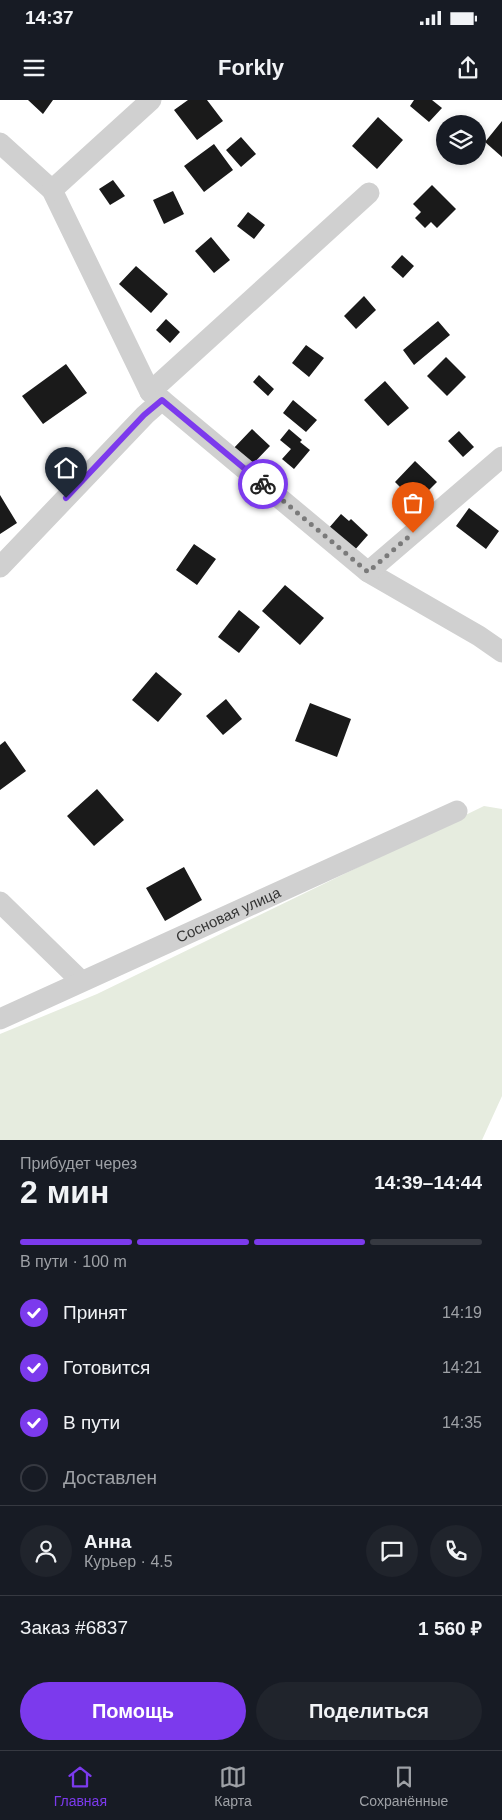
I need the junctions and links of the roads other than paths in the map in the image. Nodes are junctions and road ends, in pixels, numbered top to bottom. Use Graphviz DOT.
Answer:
graph roads {
  1 [pos="151,100"];
  2 [pos="0,143"];
  3 [pos="52,190"];
  4 [pos="369,193"];
  5 [pos="156,396"];
  6 [pos="502,457"];
  7 [pos="0,566"];
  8 [pos="368,572"];
  9 [pos="502,652"];
  10 [pos="457,811"];
  11 [pos="0,902"];
  12 [pos="81,981"];
  13 [pos="0,1019"];
  1 -- 3 [label="street"];
  2 -- 3 [label="street"];
  3 -- 5 [label="street"];
  4 -- 5 [label="street"];
  5 -- 7 [label="street"];
  5 -- 8 [label="street"];
  6 -- 8 [label="street"];
  8 -- 9 [label="street"];
  10 -- 12 [label="street, Сосновая улица"];
  11 -- 12 [label="street"];
  12 -- 13 [label="street, Сосновая улица"];
}
